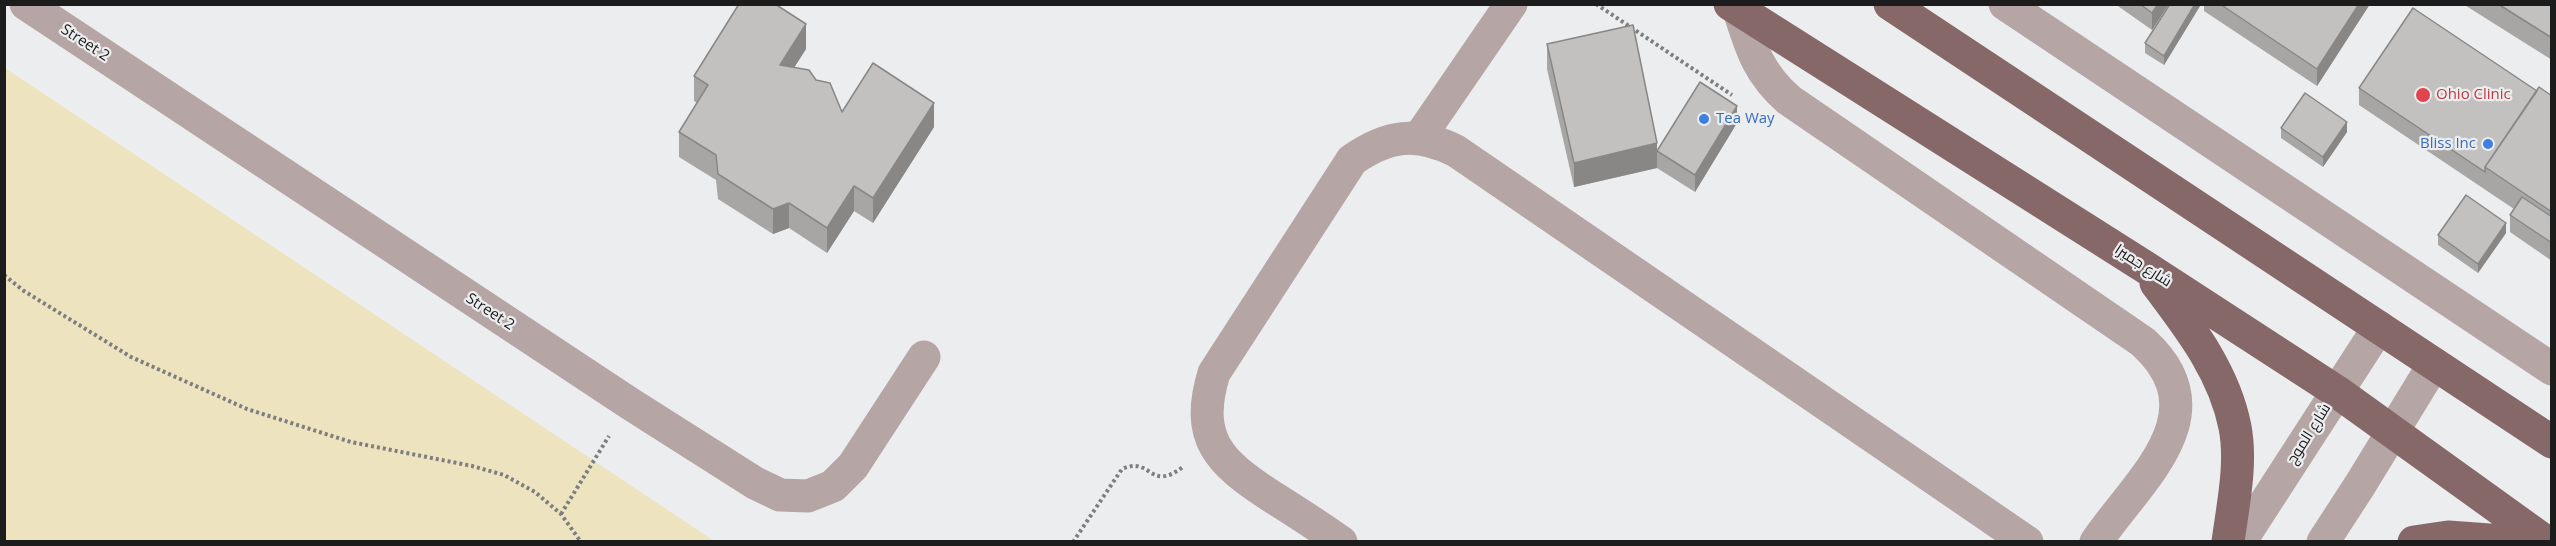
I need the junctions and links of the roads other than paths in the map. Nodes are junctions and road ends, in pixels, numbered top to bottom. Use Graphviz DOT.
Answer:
graph roads {
  1 [pos="26,4"];
  2 [pos="1511,4"];
  3 [pos="1890,4"];
  4 [pos="2005,4"];
  5 [pos="1734,7"];
  6 [pos="1419,138"];
  7 [pos="2145,267"];
  8 [pos="2379,327"];
  9 [pos="924,357"];
  10 [pos="2434,364"];
  11 [pos="2552,369"];
  12 [pos="2336,392"];
  13 [pos="2393,430"];
  14 [pos="2552,442"];
  15 [pos="1341,542"];
  16 [pos="2026,542"];
  17 [pos="2096,542"];
  18 [pos="2228,542"];
  19 [pos="2240,542"];
  20 [pos="2323,542"];
  21 [pos="2414,542"];
  22 [pos="2517,542"];
  23 [pos="2546,542"];
  1 -- 9 [label="street, Street 2"];
  2 -- 6 [label="street"];
  3 -- 8 [label="main road"];
  4 -- 11 [label="street"];
  5 -- 7 [label="main road, شارع جميرا"];
  5 -- 17 [label="street"];
  6 -- 15 [label="street"];
  6 -- 16 [label="street"];
  7 -- 12 [label="main road, شارع جميرا"];
  7 -- 18 [label="main road"];
  8 -- 10 [label="main road"];
  8 -- 12 [label="street, شارع الموج"];
  10 -- 13 [label="street"];
  10 -- 14 [label="main road"];
  12 -- 13 [label="main road, شارع جميرا"];
  12 -- 19 [label="street, شارع الموج"];
  13 -- 20 [label="street"];
  13 -- 23 [label="main road, شارع جميرا"];
  21 -- 22 [label="main road"];
}
